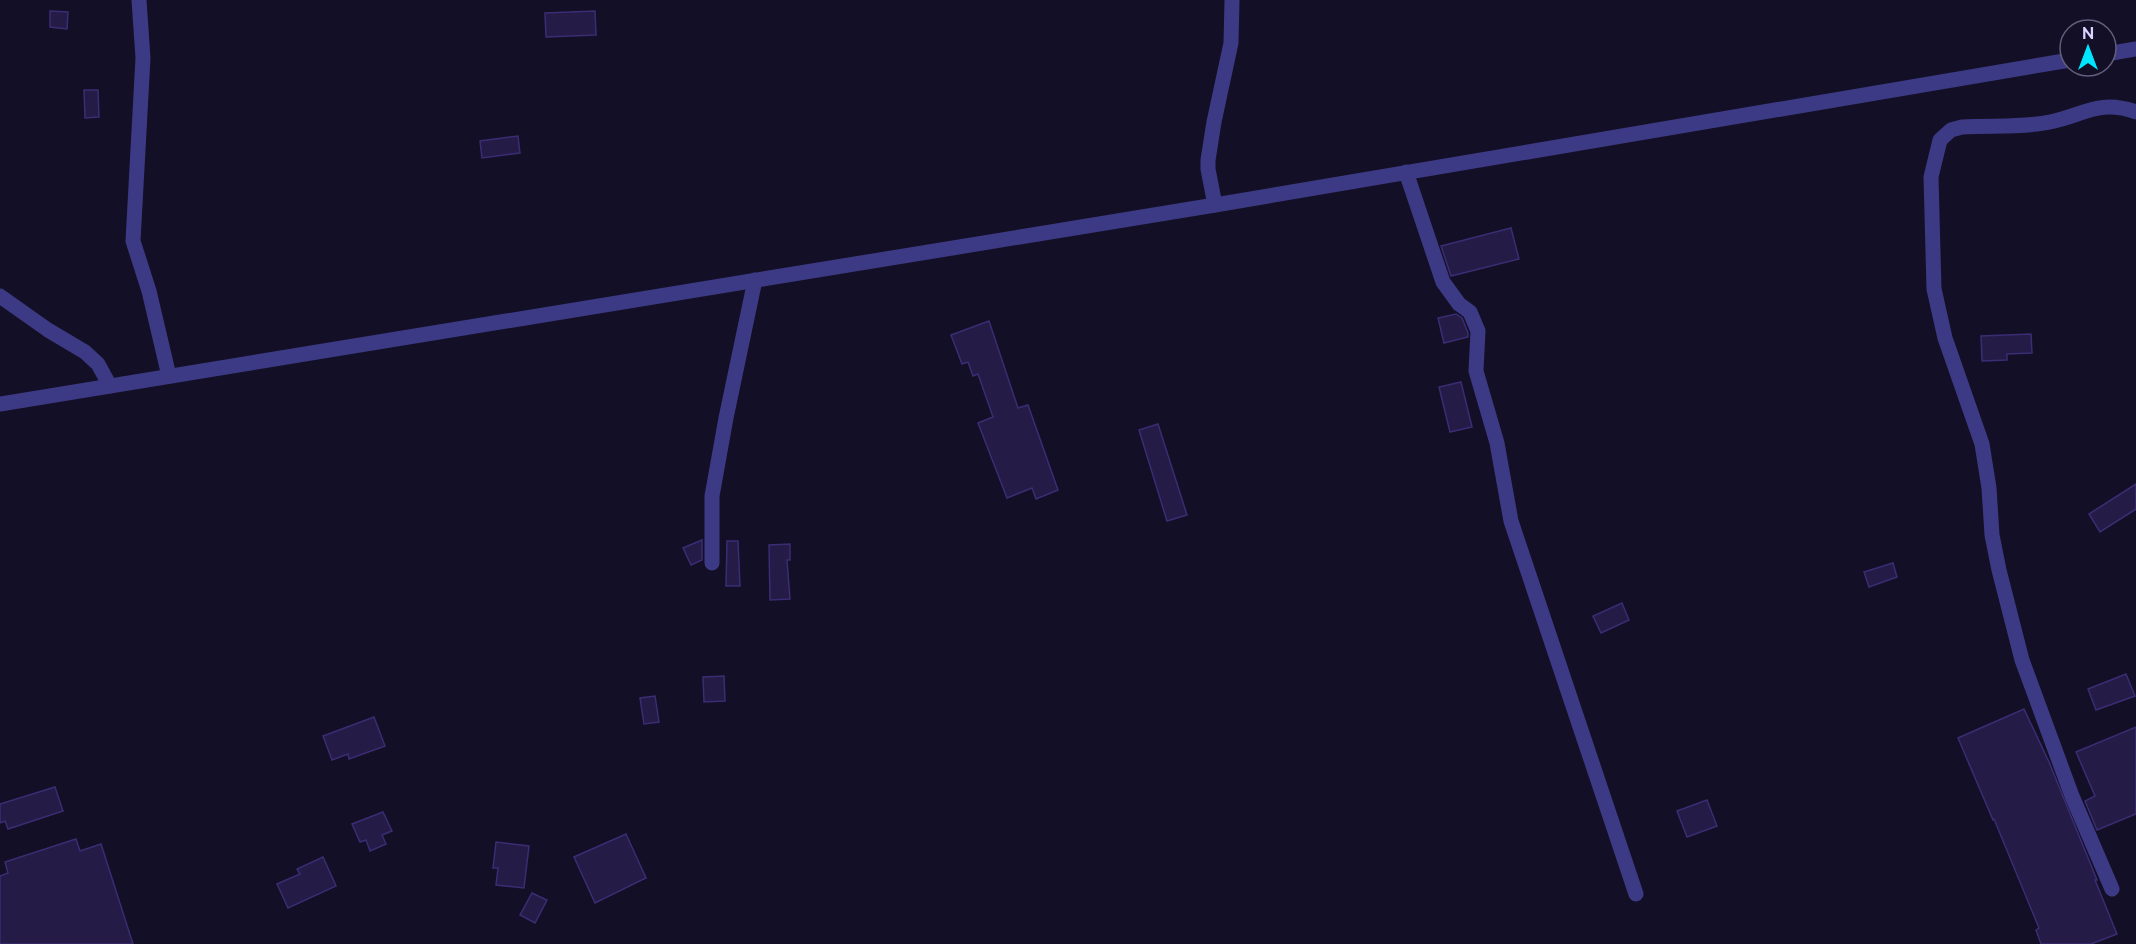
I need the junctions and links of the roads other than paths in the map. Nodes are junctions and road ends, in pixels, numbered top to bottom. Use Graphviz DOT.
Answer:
graph roads {
  1 [pos="139,0"];
  2 [pos="1232,0"];
  3 [pos="2136,49"];
  4 [pos="2118,52"];
  5 [pos="2058,62"];
  6 [pos="2136,112"];
  7 [pos="1406,172"];
  8 [pos="1215,205"];
  9 [pos="755,279"];
  10 [pos="0,296"];
  11 [pos="169,376"];
  12 [pos="110,386"];
  13 [pos="0,404"];
  14 [pos="712,563"];
  15 [pos="2112,889"];
  16 [pos="1635,894"];
  1 -- 11 [label="street"];
  2 -- 8 [label="street"];
  3 -- 4 [label="street"];
  5 -- 7 [label="street"];
  6 -- 15 [label="street"];
  7 -- 8 [label="street"];
  7 -- 16 [label="street"];
  8 -- 9 [label="street"];
  9 -- 11 [label="street"];
  9 -- 14 [label="street"];
  10 -- 12 [label="street"];
  11 -- 12 [label="street"];
  12 -- 13 [label="street"];
}
